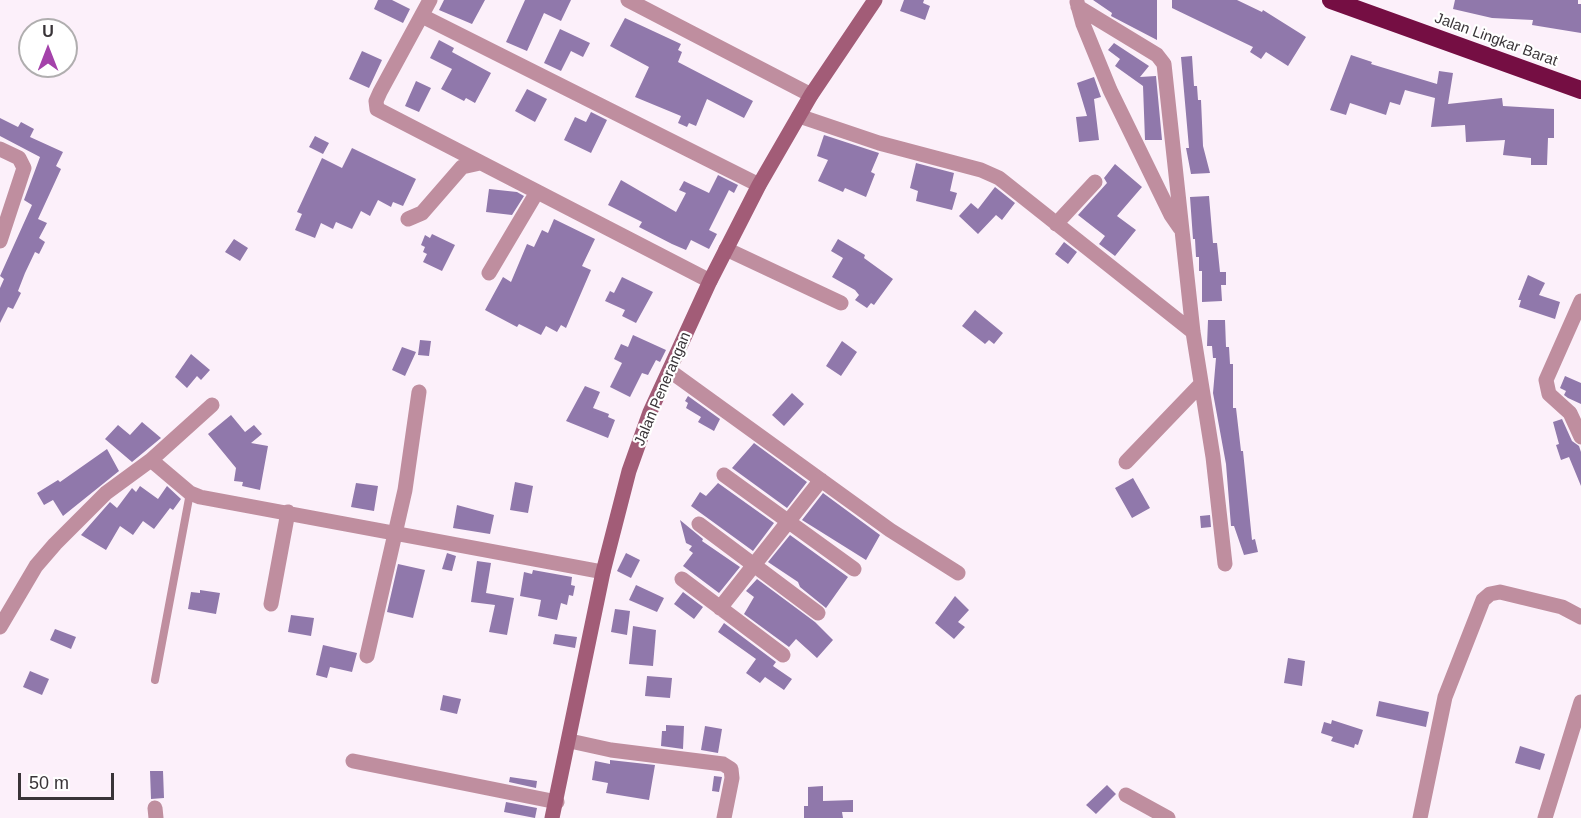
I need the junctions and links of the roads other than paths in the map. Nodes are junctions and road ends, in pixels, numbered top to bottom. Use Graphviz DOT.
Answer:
graph roads {
  1 [pos="430,0"];
  2 [pos="628,0"];
  3 [pos="875,0"];
  4 [pos="1331,0"];
  5 [pos="1078,3"];
  6 [pos="422,16"];
  7 [pos="1581,90"];
  8 [pos="811,95"];
  9 [pos="799,116"];
  10 [pos="0,149"];
  11 [pos="480,163"];
  12 [pos="1095,182"];
  13 [pos="759,185"];
  14 [pos="537,192"];
  15 [pos="408,219"];
  16 [pos="3,223"];
  17 [pos="1056,224"];
  18 [pos="1182,231"];
  19 [pos="0,241"];
  20 [pos="726,249"];
  21 [pos="489,273"];
  22 [pos="710,281"];
  23 [pos="1581,301"];
  24 [pos="841,303"];
  25 [pos="1193,332"];
  26 [pos="670,371"];
  27 [pos="1201,384"];
  28 [pos="419,392"];
  29 [pos="212,405"];
  30 [pos="1576,415"];
  31 [pos="1581,437"];
  32 [pos="151,460"];
  33 [pos="1126,462"];
  34 [pos="724,475"];
  35 [pos="821,480"];
  36 [pos="190,493"];
  37 [pos="288,512"];
  38 [pos="787,523"];
  39 [pos="699,524"];
  40 [pos="395,531"];
  41 [pos="1225,564"];
  42 [pos="754,566"];
  43 [pos="854,569"];
  44 [pos="603,572"];
  45 [pos="958,573"];
  46 [pos="682,579"];
  47 [pos="271,604"];
  48 [pos="720,608"];
  49 [pos="818,613"];
  50 [pos="1581,617"];
  51 [pos="0,627"];
  52 [pos="783,655"];
  53 [pos="368,656"];
  54 [pos="155,680"];
  55 [pos="1581,702"];
  56 [pos="570,741"];
  57 [pos="353,761"];
  58 [pos="1126,795"];
  59 [pos="557,802"];
  60 [pos="552,818"];
  61 [pos="724,818"];
  62 [pos="1168,818"];
  63 [pos="1420,818"];
  64 [pos="1545,818"];
  1 -- 6 [label="street"];
  2 -- 8 [label="street"];
  3 -- 8 [label="street, Jalan Penerangan"];
  4 -- 7 [label="highway, Jalan Lingkar Barat"];
  5 -- 18 [label="street"];
  5 -- 18 [label="street"];
  6 -- 11 [label="street"];
  6 -- 13 [label="street"];
  8 -- 9 [label="street, Jalan Penerangan"];
  9 -- 13 [label="street, Jalan Penerangan"];
  9 -- 17 [label="street"];
  10 -- 16 [label="street"];
  11 -- 14 [label="street"];
  11 -- 15 [label="street"];
  12 -- 17 [label="street"];
  13 -- 20 [label="street, Jalan Penerangan"];
  14 -- 21 [label="street"];
  14 -- 22 [label="street"];
  16 -- 19 [label="street"];
  17 -- 25 [label="street"];
  18 -- 25 [label="street"];
  20 -- 22 [label="street, Jalan Penerangan"];
  20 -- 24 [label="street"];
  22 -- 26 [label="street, Jalan Penerangan"];
  23 -- 30 [label="street"];
  25 -- 27 [label="street"];
  26 -- 35 [label="street"];
  26 -- 44 [label="street, Jalan Penerangan"];
  27 -- 33 [label="street"];
  27 -- 41 [label="street"];
  28 -- 40 [label="street"];
  29 -- 32 [label="street"];
  30 -- 31 [label="street"];
  32 -- 36 [label="street"];
  32 -- 51 [label="street"];
  34 -- 38 [label="street"];
  35 -- 38 [label="street"];
  35 -- 45 [label="street"];
  36 -- 37 [label="street"];
  36 -- 54 [label="lane"];
  37 -- 40 [label="street"];
  37 -- 47 [label="street"];
  38 -- 42 [label="street"];
  38 -- 43 [label="street"];
  39 -- 42 [label="street"];
  40 -- 44 [label="street"];
  40 -- 53 [label="street"];
  42 -- 48 [label="street"];
  42 -- 49 [label="street"];
  44 -- 56 [label="street, Jalan Penerangan"];
  46 -- 48 [label="street"];
  48 -- 52 [label="street"];
  50 -- 63 [label="street"];
  55 -- 64 [label="street"];
  56 -- 59 [label="street, Jalan Penerangan"];
  56 -- 61 [label="street"];
  57 -- 59 [label="street"];
  58 -- 62 [label="street"];
  59 -- 60 [label="street, Jalan Penerangan"];
}
